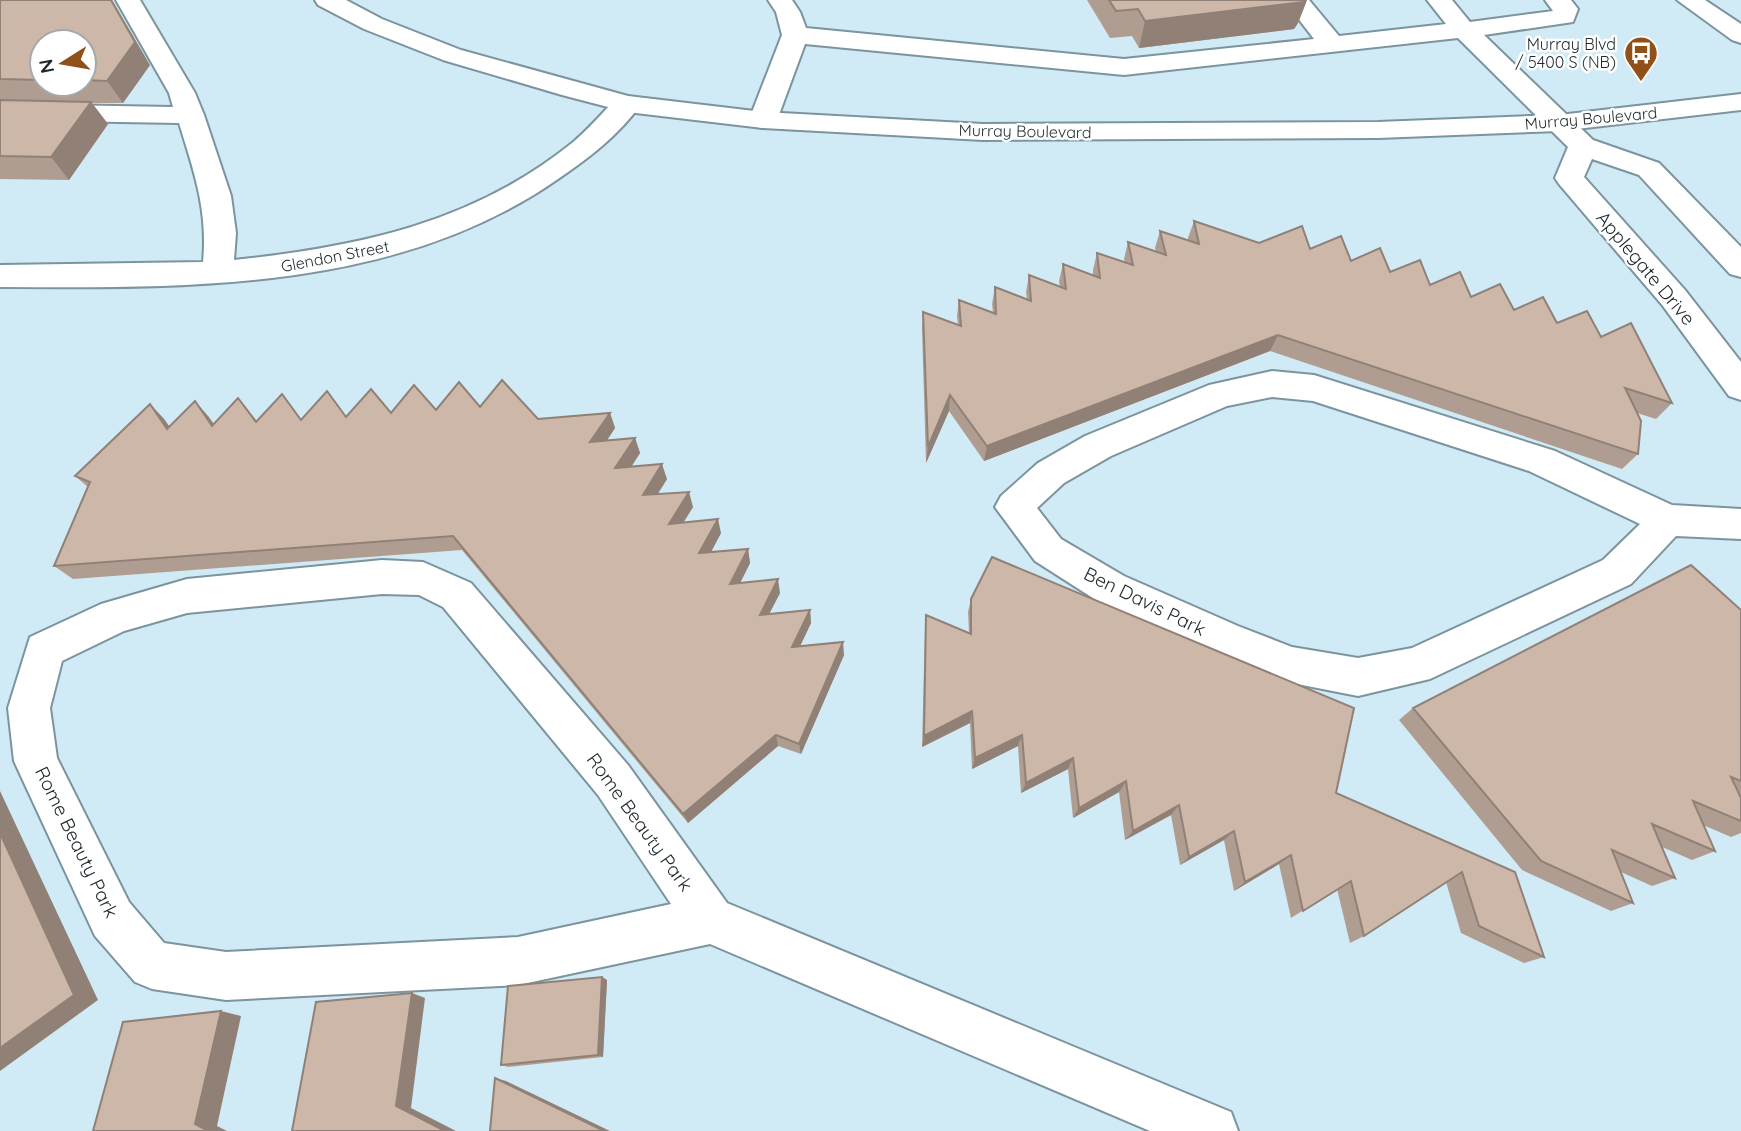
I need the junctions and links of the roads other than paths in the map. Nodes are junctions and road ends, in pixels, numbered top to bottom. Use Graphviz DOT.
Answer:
graph roads {
  1 [pos="128,0"];
  2 [pos="327,0"];
  3 [pos="780,0"];
  4 [pos="1296,0"];
  5 [pos="1439,0"];
  6 [pos="1557,0"];
  7 [pos="1733,0"];
  8 [pos="1700,7"];
  9 [pos="1741,12"];
  10 [pos="1464,30"];
  11 [pos="795,35"];
  12 [pos="1741,35"];
  13 [pos="1331,43"];
  14 [pos="1741,102"];
  15 [pos="627,104"];
  16 [pos="0,112"];
  17 [pos="190,115"];
  18 [pos="763,120"];
  19 [pos="1559,123"];
  20 [pos="1583,146"];
  21 [pos="1741,266"];
  22 [pos="218,274"];
  23 [pos="0,276"];
  24 [pos="1741,387"];
  25 [pos="1668,520"];
  26 [pos="1741,524"];
  27 [pos="710,920"];
  28 [pos="1212,1131"];
  1 -- 17 [label="street"];
  2 -- 15 [label="street, Murray Boulevard"];
  3 -- 11 [label="street"];
  4 -- 13 [label="street"];
  5 -- 10 [label="street"];
  6 -- 10 [label="street"];
  7 -- 8 [label="street"];
  8 -- 9 [label="street"];
  8 -- 12 [label="street"];
  10 -- 13 [label="street"];
  10 -- 19 [label="street"];
  11 -- 13 [label="street"];
  11 -- 18 [label="street"];
  14 -- 19 [label="street, Murray Boulevard"];
  15 -- 18 [label="street, Murray Boulevard"];
  15 -- 22 [label="street, Glendon Street"];
  16 -- 17 [label="street"];
  17 -- 22 [label="street"];
  18 -- 19 [label="street, Murray Boulevard"];
  19 -- 20 [label="street"];
  20 -- 21 [label="street"];
  20 -- 24 [label="street, Applegate Drive"];
  22 -- 23 [label="street, Glendon Street"];
  25 -- 25 [label="street, Ben Davis Park"];
  25 -- 26 [label="street, Ben Davis Park"];
  27 -- 27 [label="street, Rome Beauty Park"];
  27 -- 28 [label="street"];
}
